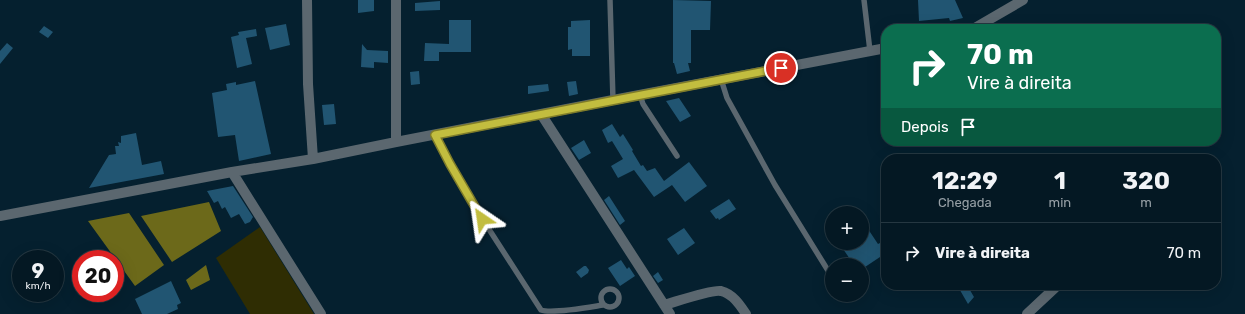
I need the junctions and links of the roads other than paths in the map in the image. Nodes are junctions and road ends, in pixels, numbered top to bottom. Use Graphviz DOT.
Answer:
graph roads {
  1 [pos="307,0"];
  2 [pos="396,0"];
  3 [pos="610,0"];
  4 [pos="1023,0"];
  5 [pos="866,1"];
  6 [pos="982,24"];
  7 [pos="881,49"];
  8 [pos="870,51"];
  9 [pos="722,79"];
  10 [pos="640,95"];
  11 [pos="613,100"];
  12 [pos="541,114"];
  13 [pos="435,135"];
  14 [pos="396,142"];
  15 [pos="677,156"];
  16 [pos="313,159"];
  17 [pos="232,172"];
  18 [pos="0,216"];
  19 [pos="825,265"];
  20 [pos="1053,290"];
  21 [pos="604,305"];
  22 [pos="664,305"];
  23 [pos="321,314"];
  24 [pos="670,314"];
  25 [pos="746,314"];
  26 [pos="1027,314"];
  1 -- 16 [label="street"];
  2 -- 14 [label="street"];
  3 -- 11 [label="lane"];
  4 -- 6 [label="street"];
  5 -- 8 [label="lane"];
  7 -- 8 [label="street"];
  8 -- 9 [label="street"];
  9 -- 10 [label="street"];
  9 -- 19 [label="lane"];
  10 -- 11 [label="street"];
  10 -- 15 [label="lane"];
  11 -- 12 [label="street"];
  12 -- 13 [label="street"];
  12 -- 22 [label="street"];
  13 -- 14 [label="street"];
  13 -- 21 [label="lane"];
  14 -- 16 [label="street"];
  16 -- 17 [label="street"];
  17 -- 18 [label="street"];
  17 -- 23 [label="street"];
  20 -- 26 [label="street"];
  22 -- 24 [label="street"];
  22 -- 25 [label="street"];
}
